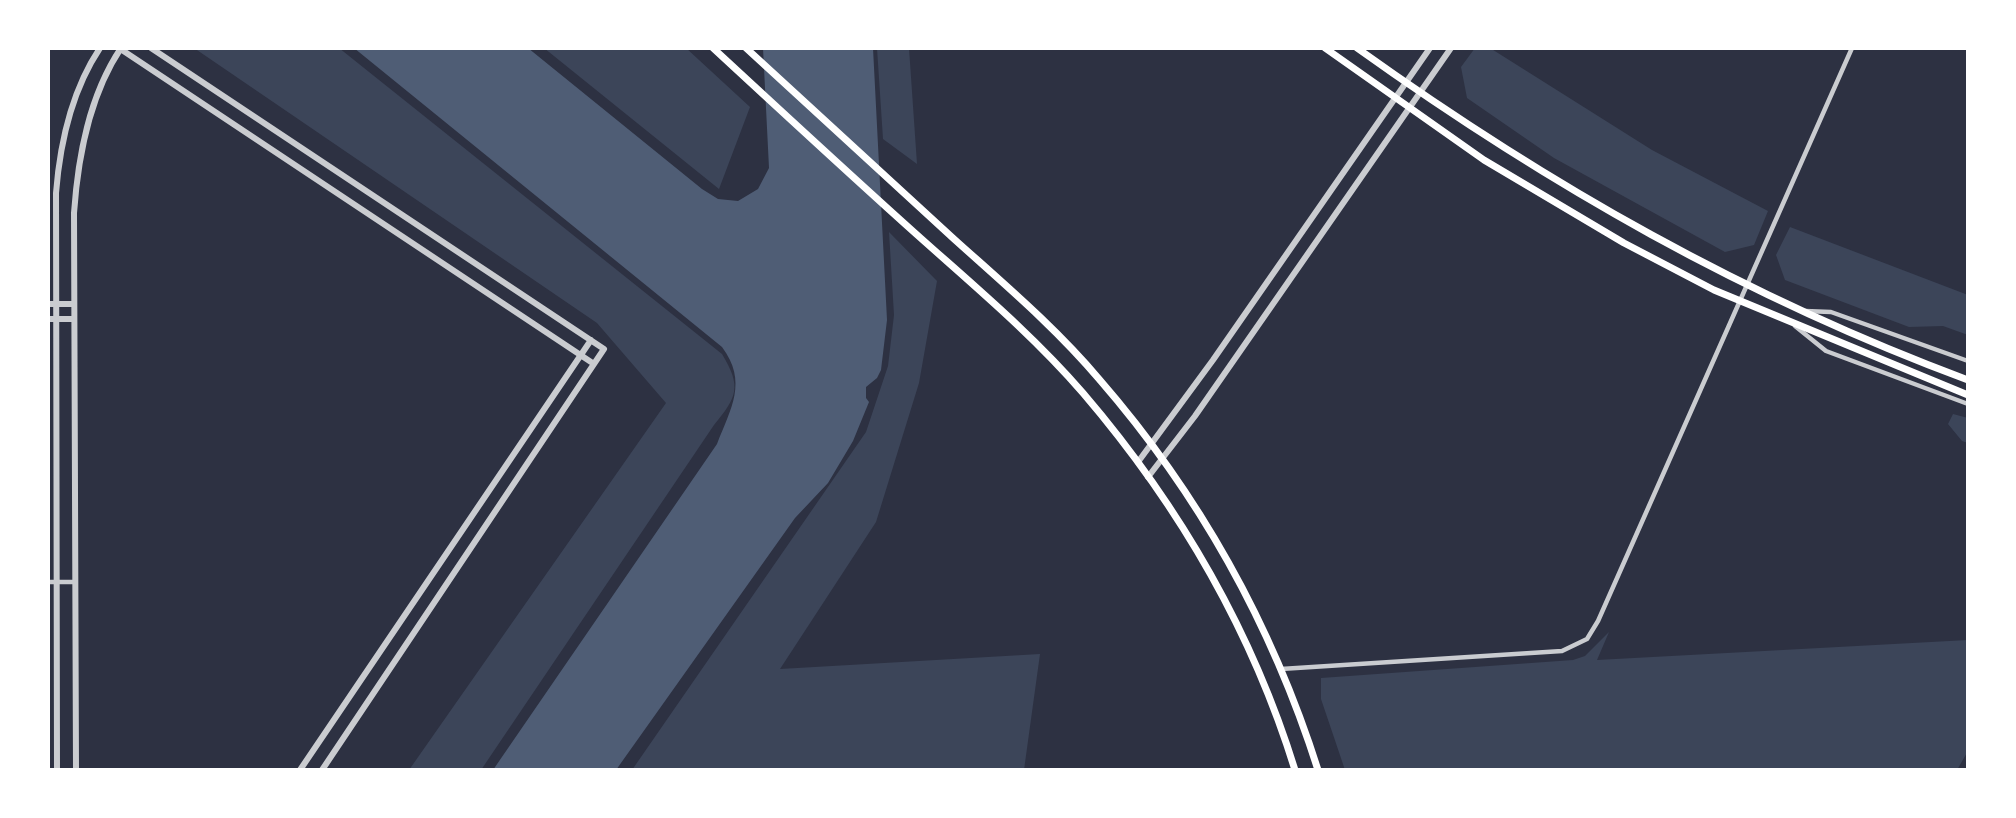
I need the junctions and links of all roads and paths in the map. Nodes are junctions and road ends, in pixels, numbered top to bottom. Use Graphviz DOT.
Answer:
graph roads {
  1 [pos="100,48"];
  2 [pos="120,48"];
  3 [pos="151,48"];
  4 [pos="713,48"];
  5 [pos="1325,48"];
  6 [pos="1357,48"];
  7 [pos="1430,48"];
  8 [pos="1451,48"];
  9 [pos="1852,48"];
  10 [pos="749,51"];
  11 [pos="1406,83"];
  12 [pos="1420,93"];
  13 [pos="1394,99"];
  14 [pos="1408,109"];
  15 [pos="1747,286"];
  16 [pos="1740,301"];
  17 [pos="51,304"];
  18 [pos="74,304"];
  19 [pos="1800,311"];
  20 [pos="51,319"];
  21 [pos="74,319"];
  22 [pos="1791,322"];
  23 [pos="591,340"];
  24 [pos="581,355"];
  25 [pos="1968,361"];
  26 [pos="594,364"];
  27 [pos="1968,380"];
  28 [pos="1968,395"];
  29 [pos="1968,404"];
  30 [pos="1152,444"];
  31 [pos="1162,459"];
  32 [pos="1138,462"];
  33 [pos="1148,477"];
  34 [pos="48,582"];
  35 [pos="56,582"];
  36 [pos="75,582"];
  37 [pos="1281,669"];
  38 [pos="57,770"];
  39 [pos="76,770"];
  40 [pos="300,770"];
  41 [pos="322,770"];
  42 [pos="1295,770"];
  43 [pos="1318,770"];
  1 -- 17 [label="street"];
  2 -- 18 [label="street"];
  2 -- 24 [label="street"];
  3 -- 23 [label="street"];
  4 -- 32 [label="main road"];
  5 -- 13 [label="main road"];
  6 -- 11 [label="main road"];
  7 -- 11 [label="street"];
  8 -- 12 [label="street"];
  9 -- 15 [label="street"];
  10 -- 30 [label="main road"];
  11 -- 12 [label="main road"];
  11 -- 13 [label="street"];
  12 -- 14 [label="street"];
  12 -- 15 [label="main road"];
  13 -- 14 [label="main road"];
  13 -- 30 [label="street"];
  14 -- 16 [label="main road"];
  14 -- 31 [label="street"];
  15 -- 16 [label="street"];
  15 -- 19 [label="main road"];
  16 -- 22 [label="main road"];
  16 -- 37 [label="street"];
  17 -- 18 [label="street"];
  17 -- 20 [label="street"];
  18 -- 21 [label="street"];
  19 -- 25 [label="street"];
  19 -- 27 [label="main road"];
  20 -- 21 [label="street"];
  20 -- 35 [label="street"];
  21 -- 36 [label="street"];
  22 -- 28 [label="main road"];
  22 -- 29 [label="street"];
  23 -- 24 [label="street"];
  23 -- 26 [label="street"];
  24 -- 26 [label="street"];
  24 -- 40 [label="street"];
  26 -- 41 [label="street"];
  30 -- 31 [label="main road"];
  30 -- 32 [label="street"];
  31 -- 33 [label="street"];
  31 -- 37 [label="main road"];
  32 -- 33 [label="main road"];
  33 -- 42 [label="main road"];
  34 -- 35 [label="street"];
  35 -- 36 [label="street"];
  35 -- 38 [label="street"];
  36 -- 39 [label="street"];
  37 -- 43 [label="main road"];
}
